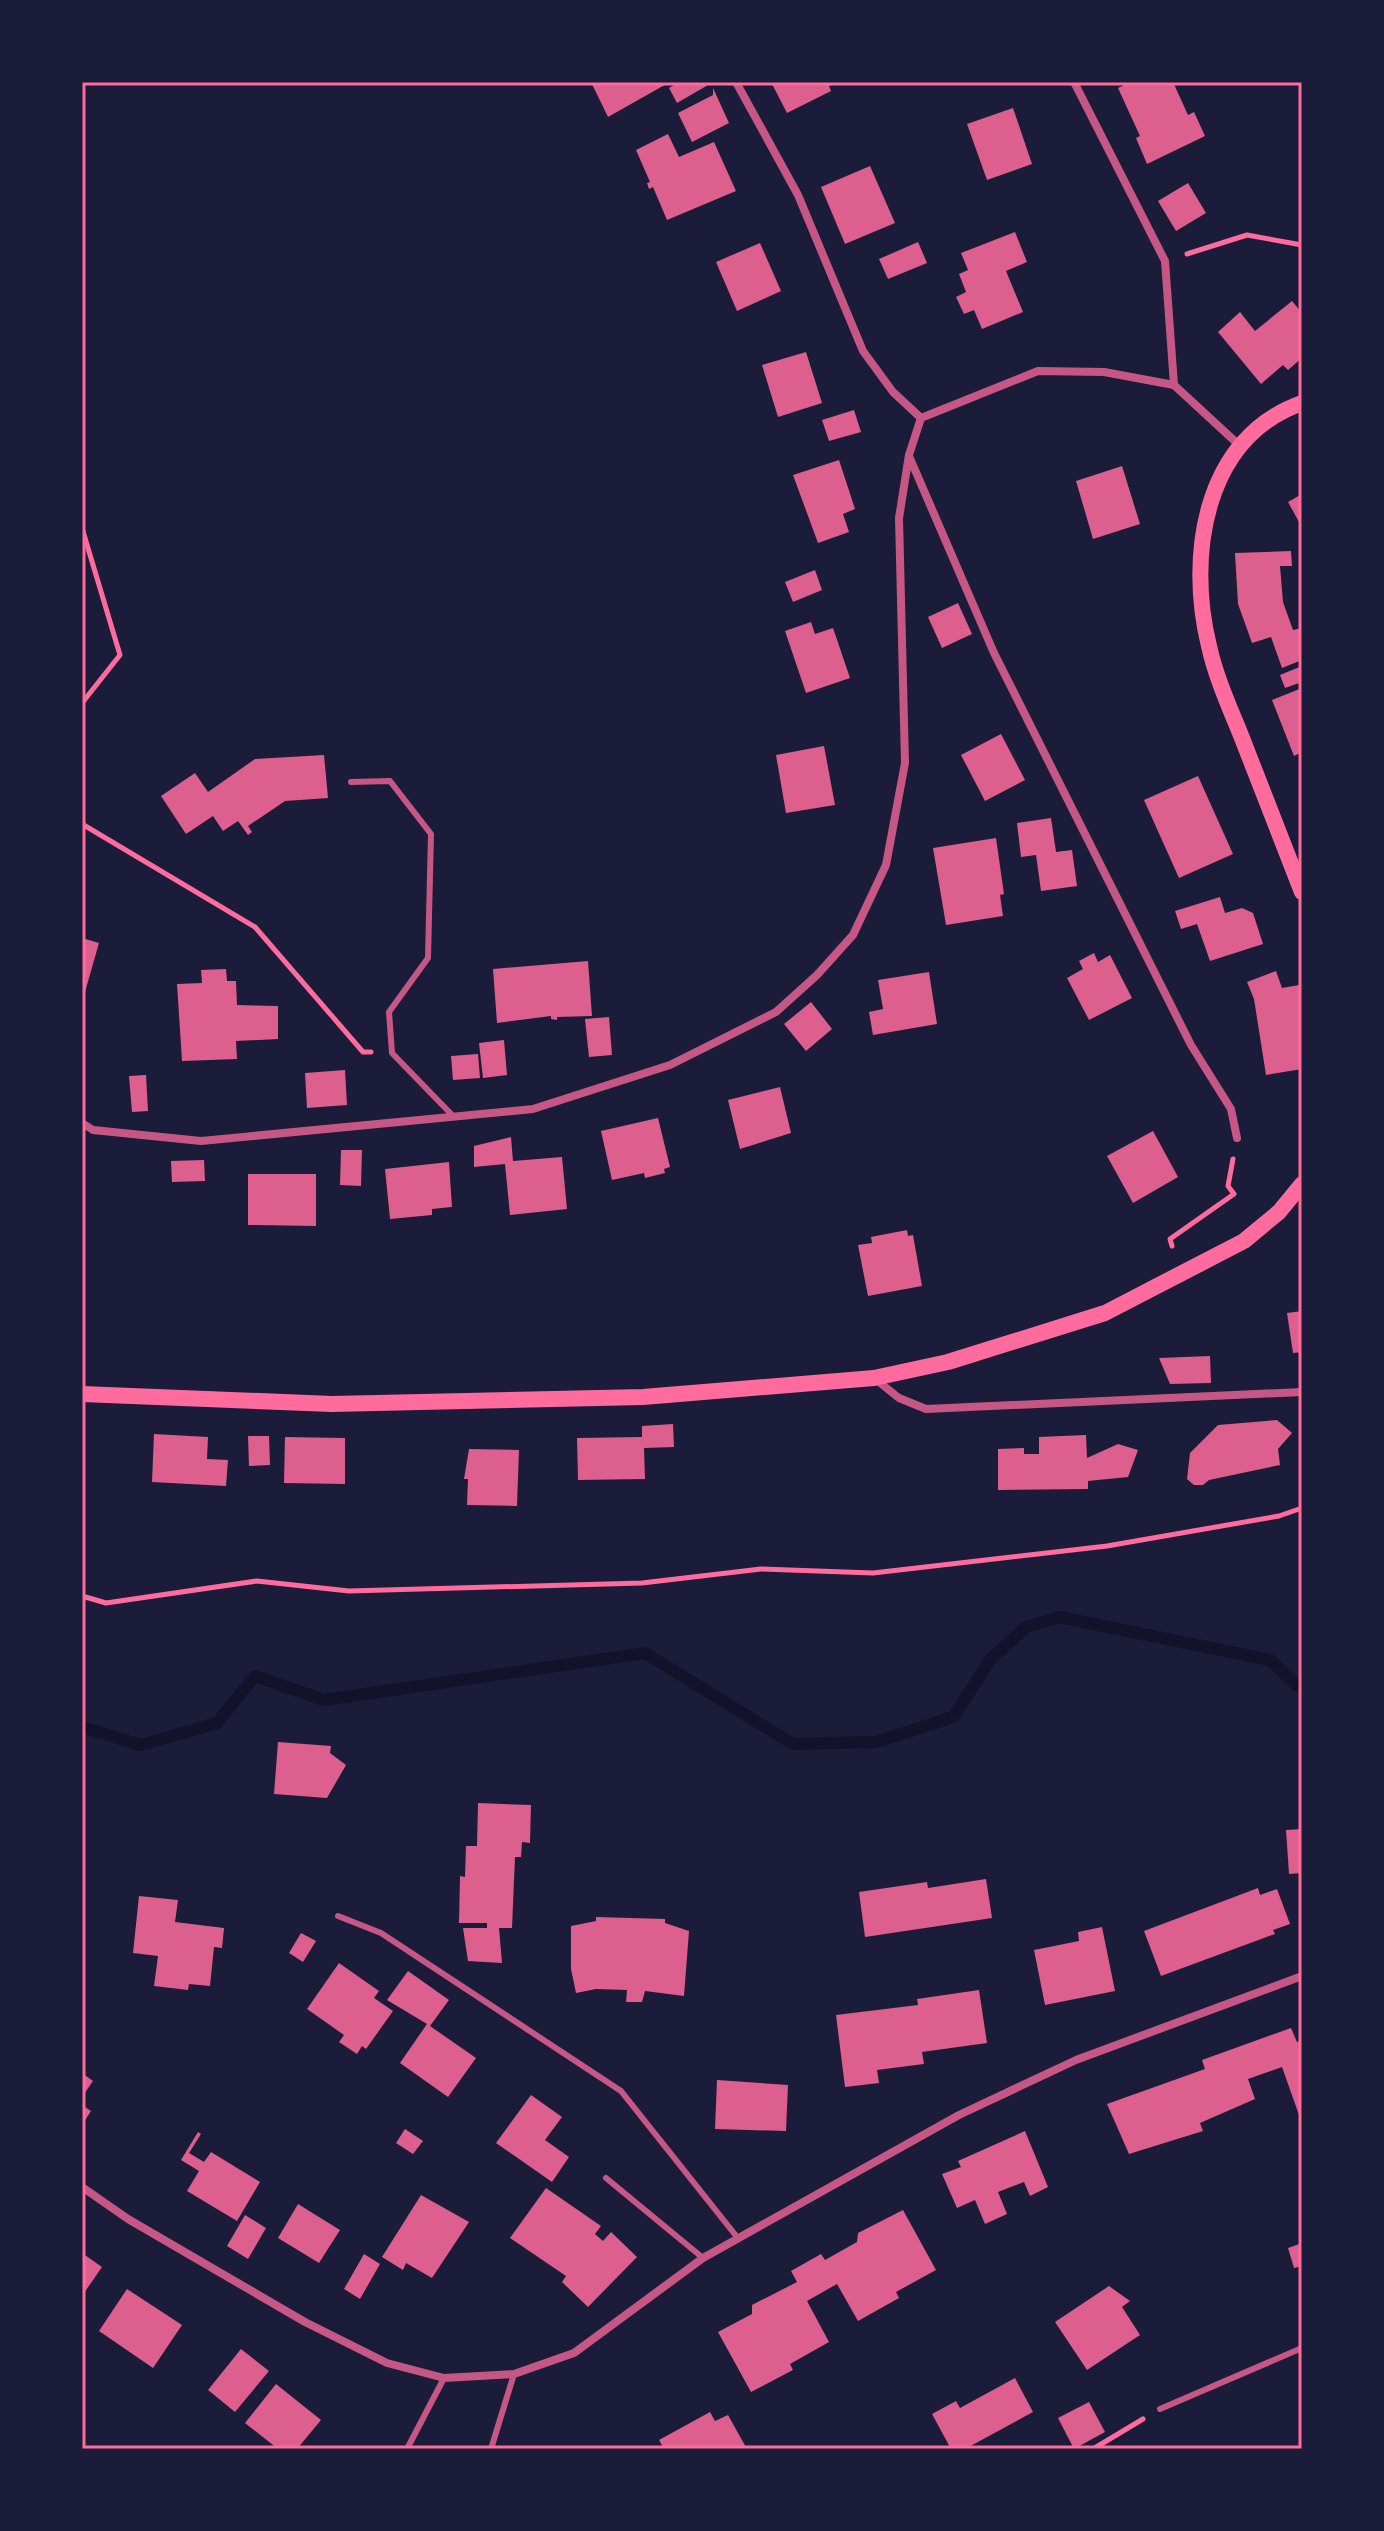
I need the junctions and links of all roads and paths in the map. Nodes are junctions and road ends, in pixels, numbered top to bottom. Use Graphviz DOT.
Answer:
graph roads {
  1 [pos="736,82"];
  2 [pos="1074,82"];
  3 [pos="1302,245"];
  4 [pos="1165,261"];
  5 [pos="1174,385"];
  6 [pos="1302,403"];
  7 [pos="921,418"];
  8 [pos="1239,445"];
  9 [pos="909,455"];
  10 [pos="82,530"];
  11 [pos="82,703"];
  12 [pos="351,782"];
  13 [pos="82,824"];
  14 [pos="1302,892"];
  15 [pos="392,1053"];
  16 [pos="453,1116"];
  17 [pos="82,1123"];
  18 [pos="1237,1138"];
  19 [pos="1302,1184"];
  20 [pos="1172,1246"];
  21 [pos="874,1378"];
  22 [pos="1302,1392"];
  23 [pos="82,1394"];
  24 [pos="1302,1508"];
  25 [pos="82,1596"];
  26 [pos="338,1916"];
  27 [pos="1302,1976"];
  28 [pos="606,2178"];
  29 [pos="82,2187"];
  30 [pos="737,2237"];
  31 [pos="703,2258"];
  32 [pos="1302,2348"];
  33 [pos="514,2374"];
  34 [pos="444,2378"];
  35 [pos="1160,2409"];
  36 [pos="407,2449"];
  37 [pos="491,2449"];
  38 [pos="1093,2449"];
  1 -- 7 [label="street"];
  2 -- 4 [label="street"];
  3 -- 4 [label="path"];
  4 -- 5 [label="street"];
  5 -- 7 [label="street"];
  5 -- 8 [label="street"];
  6 -- 8 [label="main road"];
  7 -- 9 [label="street"];
  8 -- 14 [label="main road"];
  9 -- 16 [label="street"];
  9 -- 18 [label="street"];
  10 -- 11 [label="path"];
  12 -- 15 [label="lane"];
  13 -- 15 [label="path"];
  15 -- 16 [label="lane"];
  16 -- 17 [label="street"];
  18 -- 20 [label="path"];
  19 -- 21 [label="main road"];
  21 -- 22 [label="street"];
  21 -- 23 [label="main road"];
  24 -- 25 [label="path"];
  26 -- 30 [label="lane"];
  27 -- 30 [label="street"];
  28 -- 31 [label="lane"];
  29 -- 34 [label="street"];
  30 -- 31 [label="street"];
  31 -- 33 [label="street"];
  32 -- 35 [label="lane"];
  33 -- 34 [label="street"];
  33 -- 37 [label="lane"];
  34 -- 36 [label="lane"];
  35 -- 38 [label="path"];
}
